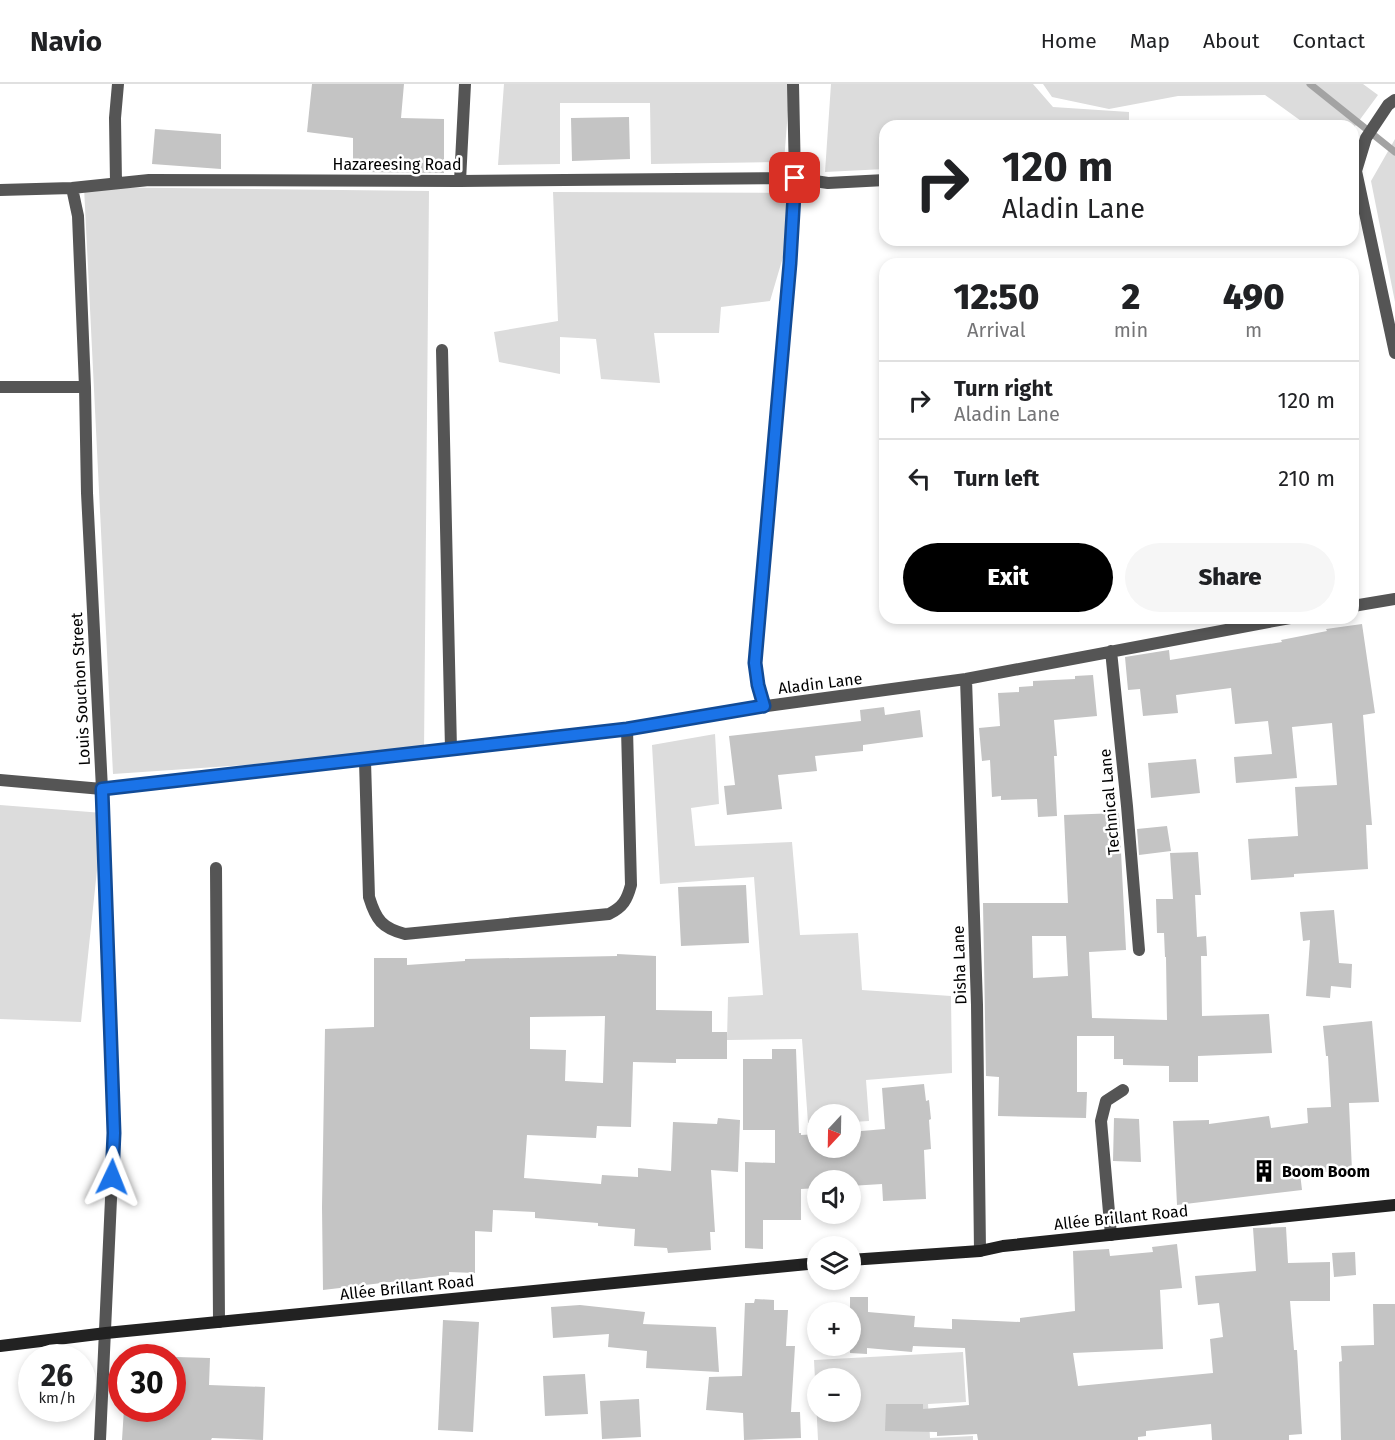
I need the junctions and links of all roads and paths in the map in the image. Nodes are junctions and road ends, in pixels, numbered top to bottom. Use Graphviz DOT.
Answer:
graph roads {
  1 [pos="118,84"];
  2 [pos="465,84"];
  3 [pos="793,84"];
  4 [pos="1395,100"];
  5 [pos="1359,159"];
  6 [pos="795,178"];
  7 [pos="879,180"];
  8 [pos="460,182"];
  9 [pos="116,183"];
  10 [pos="72,188"];
  11 [pos="1359,189"];
  12 [pos="0,190"];
  13 [pos="442,350"];
  14 [pos="1395,353"];
  15 [pos="0,387"];
  16 [pos="85,387"];
  17 [pos="1395,599"];
  18 [pos="1359,605"];
  19 [pos="1257,624"];
  20 [pos="1111,651"];
  21 [pos="966,679"];
  22 [pos="764,706"];
  23 [pos="627,729"];
  24 [pos="451,749"];
  25 [pos="365,761"];
  26 [pos="0,780"];
  27 [pos="102,789"];
  28 [pos="216,868"];
  29 [pos="1138,951"];
  30 [pos="1123,1090"];
  31 [pos="1395,1205"];
  32 [pos="1111,1235"];
  33 [pos="980,1251"];
  34 [pos="861,1259"];
  35 [pos="807,1264"];
  36 [pos="219,1322"];
  37 [pos="106,1333"];
  38 [pos="0,1346"];
  39 [pos="100,1440"];
  1 -- 9 [label="street"];
  2 -- 8 [label="street"];
  3 -- 6 [label="street"];
  4 -- 5 [label="street"];
  6 -- 7 [label="street, Hazareesing Road"];
  6 -- 8 [label="street, Hazareesing Road"];
  6 -- 22 [label="street"];
  8 -- 9 [label="street, Hazareesing Road"];
  9 -- 10 [label="street, Hazareesing Road"];
  10 -- 12 [label="street, Hazareesing Road"];
  10 -- 16 [label="street, Louis Souchon Street"];
  11 -- 14 [label="street"];
  13 -- 24 [label="street"];
  15 -- 16 [label="street"];
  16 -- 27 [label="street, Louis Souchon Street"];
  17 -- 18 [label="street"];
  19 -- 20 [label="street, Aladin Lane"];
  20 -- 21 [label="street, Aladin Lane"];
  20 -- 29 [label="street, Technical Lane"];
  21 -- 22 [label="street, Aladin Lane"];
  21 -- 33 [label="street, Disha Lane"];
  22 -- 23 [label="street, Aladin Lane"];
  23 -- 24 [label="street, Aladin Lane"];
  23 -- 25 [label="street"];
  24 -- 25 [label="street, Aladin Lane"];
  25 -- 27 [label="street, Aladin Lane"];
  26 -- 27 [label="street, Aladin Lane"];
  27 -- 37 [label="street, Louis Souchon Street"];
  28 -- 36 [label="street"];
  30 -- 32 [label="street"];
  31 -- 32 [label="main road, Allée Brillant Road"];
  32 -- 33 [label="main road, Allée Brillant Road"];
  33 -- 34 [label="main road, Allée Brillant Road"];
  35 -- 36 [label="main road, Allée Brillant Road"];
  36 -- 37 [label="main road, Allée Brillant Road"];
  37 -- 38 [label="main road, Allée Brillant Road"];
  37 -- 39 [label="street, Louis Souchon Street"];
}
